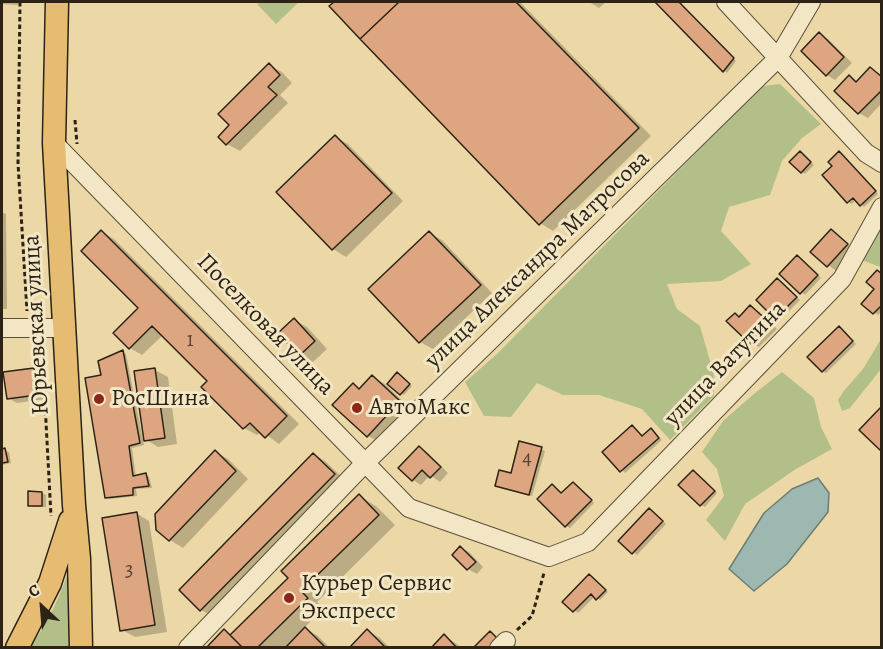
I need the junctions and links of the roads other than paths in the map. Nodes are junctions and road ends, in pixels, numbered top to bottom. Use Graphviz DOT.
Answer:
graph roads {
  1 [pos="57,2"];
  2 [pos="726,2"];
  3 [pos="811,2"];
  4 [pos="778,58"];
  5 [pos="54,143"];
  6 [pos="882,163"];
  7 [pos="882,207"];
  8 [pos="2,328"];
  9 [pos="64,328"];
  10 [pos="365,463"];
  11 [pos="74,505"];
  12 [pos="549,557"];
  13 [pos="17,648"];
  14 [pos="81,648"];
  15 [pos="188,648"];
  1 -- 5 [label="main road, Юрьевская улица"];
  2 -- 4 [label="street"];
  3 -- 4 [label="street, улица Александра Матросова"];
  4 -- 6 [label="street"];
  4 -- 10 [label="street, улица Александра Матросова"];
  5 -- 9 [label="main road, Юрьевская улица"];
  5 -- 10 [label="street, Поселковая улица"];
  7 -- 12 [label="street, улица Ватутина"];
  8 -- 9 [label="street"];
  9 -- 11 [label="main road, Юрьевская улица"];
  10 -- 12 [label="street, Поселковая улица"];
  10 -- 15 [label="street, улица Александра Матросова"];
  11 -- 13 [label="main road, Юрьевская улица"];
  11 -- 14 [label="main road, Юрьевская улица"];
}
